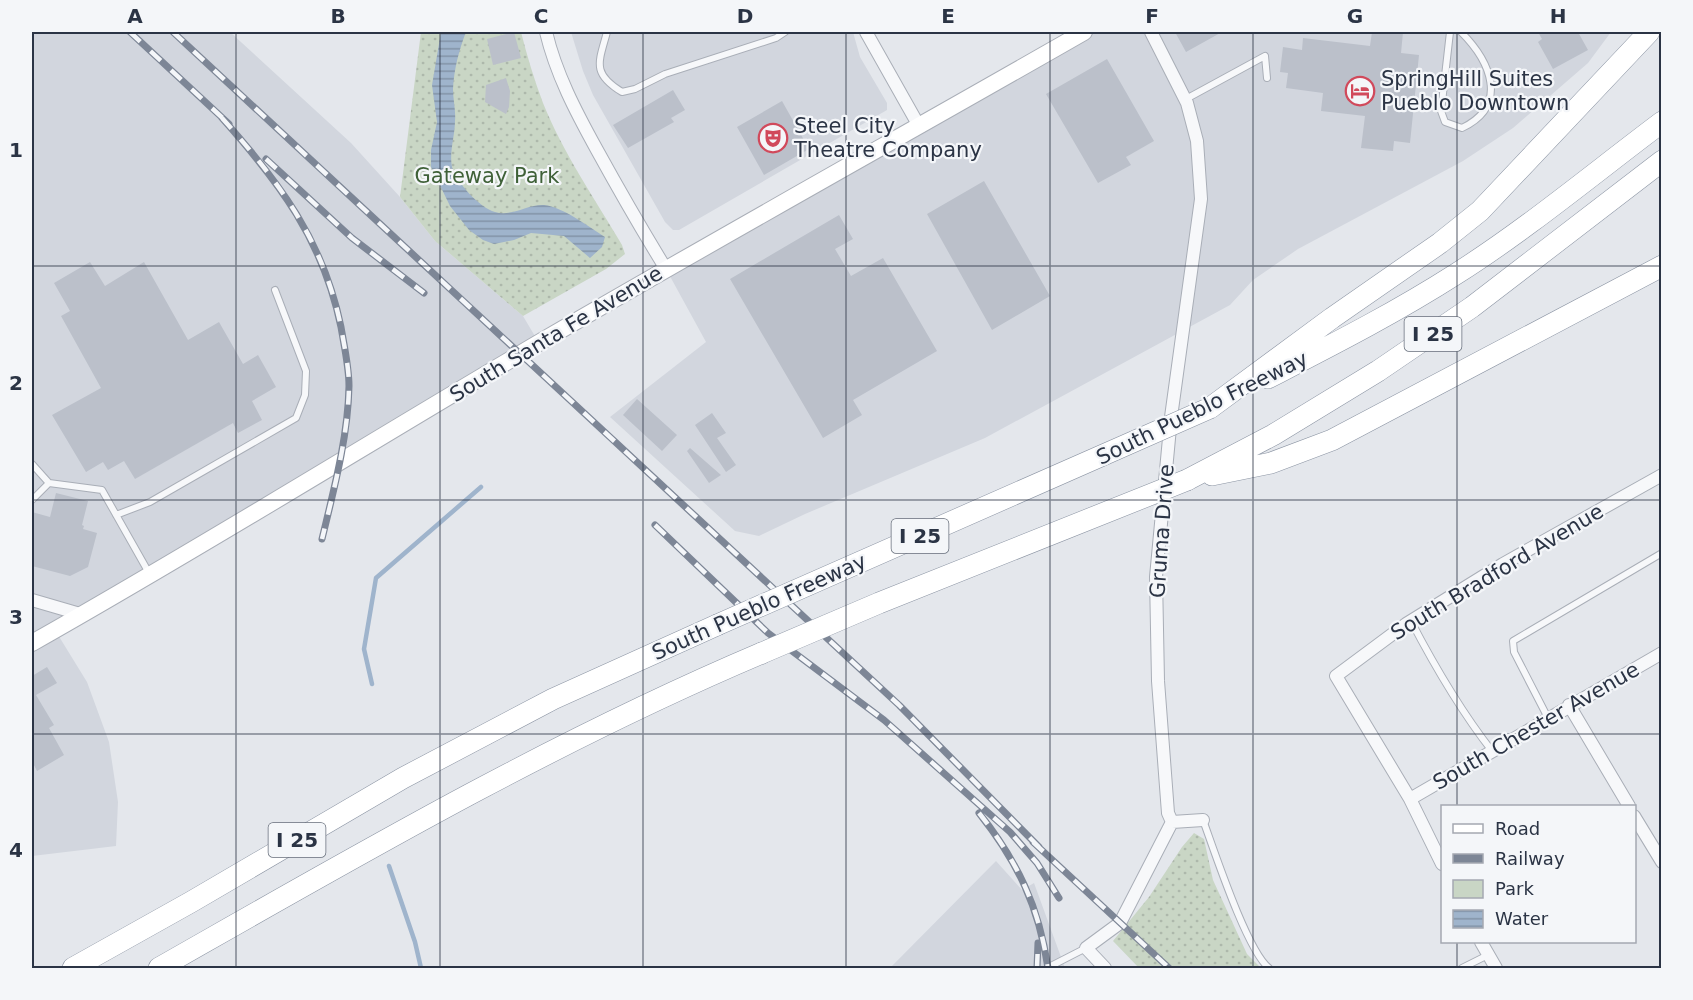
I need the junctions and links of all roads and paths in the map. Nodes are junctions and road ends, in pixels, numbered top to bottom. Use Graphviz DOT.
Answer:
graph roads {
  1 [pos="546,32"];
  2 [pos="607,32"];
  3 [pos="785,32"];
  4 [pos="867,32"];
  5 [pos="1084,32"];
  6 [pos="1150,32"];
  7 [pos="1450,32"];
  8 [pos="1461,32"];
  9 [pos="1649,32"];
  10 [pos="1267,78"];
  11 [pos="1185,99"];
  12 [pos="1662,122"];
  13 [pos="919,126"];
  14 [pos="1662,161"];
  15 [pos="1662,266"];
  16 [pos="666,269"];
  17 [pos="275,290"];
  18 [pos="1210,408"];
  19 [pos="32,464"];
  20 [pos="1662,475"];
  21 [pos="1187,480"];
  22 [pos="49,483"];
  23 [pos="32,500"];
  24 [pos="116,515"];
  25 [pos="1662,553"];
  26 [pos="149,574"];
  27 [pos="32,600"];
  28 [pos="80,614"];
  29 [pos="1411,621"];
  30 [pos="32,643"];
  31 [pos="1662,653"];
  32 [pos="1569,705"];
  33 [pos="1548,718"];
  34 [pos="1492,750"];
  35 [pos="1410,799"];
  36 [pos="1628,805"];
  37 [pos="1636,818"];
  38 [pos="1203,820"];
  39 [pos="1172,822"];
  40 [pos="1441,860"];
  41 [pos="1662,862"];
  42 [pos="1482,943"];
  43 [pos="1086,948"];
  44 [pos="1488,955"];
  45 [pos="73,969"];
  46 [pos="159,969"];
  47 [pos="1047,969"];
  48 [pos="1105,969"];
  49 [pos="1269,969"];
  50 [pos="1462,969"];
  51 [pos="1496,969"];
  1 -- 16 [label="street"];
  2 -- 3 [label="lane"];
  4 -- 13 [label="street"];
  5 -- 13 [label="main road, South Santa Fe Avenue"];
  6 -- 11 [label="street, Gruma Drive"];
  7 -- 8 [label="lane"];
  9 -- 18 [label="highway"];
  10 -- 11 [label="lane"];
  11 -- 39 [label="street, Gruma Drive"];
  12 -- 18 [label="highway, South Pueblo Freeway / I 25"];
  13 -- 16 [label="main road, South Santa Fe Avenue"];
  14 -- 21 [label="highway, South Pueblo Freeway / I 25"];
  15 -- 21 [label="highway"];
  16 -- 26 [label="main road, South Santa Fe Avenue"];
  17 -- 24 [label="lane"];
  18 -- 45 [label="highway, South Pueblo Freeway / I 25, bridge"];
  19 -- 22 [label="lane"];
  20 -- 29 [label="street, South Bradford Avenue"];
  21 -- 46 [label="highway, South Pueblo Freeway / I 25, bridge"];
  22 -- 23 [label="lane"];
  22 -- 24 [label="lane"];
  24 -- 26 [label="lane"];
  25 -- 33 [label="lane"];
  26 -- 28 [label="main road, South Santa Fe Avenue"];
  27 -- 28 [label="street"];
  28 -- 30 [label="main road, South Santa Fe Avenue"];
  29 -- 34 [label="lane"];
  29 -- 35 [label="street, South Bradford Avenue"];
  31 -- 32 [label="street, South Chester Avenue"];
  32 -- 33 [label="street, South Chester Avenue"];
  32 -- 36 [label="street"];
  33 -- 34 [label="street, South Chester Avenue"];
  34 -- 35 [label="street, South Chester Avenue"];
  35 -- 40 [label="street"];
  37 -- 41 [label="street"];
  38 -- 39 [label="street"];
  38 -- 49 [label="lane"];
  39 -- 43 [label="street"];
  42 -- 44 [label="street"];
  43 -- 47 [label="lane"];
  43 -- 48 [label="street"];
  44 -- 50 [label="lane"];
  44 -- 51 [label="street"];
}
